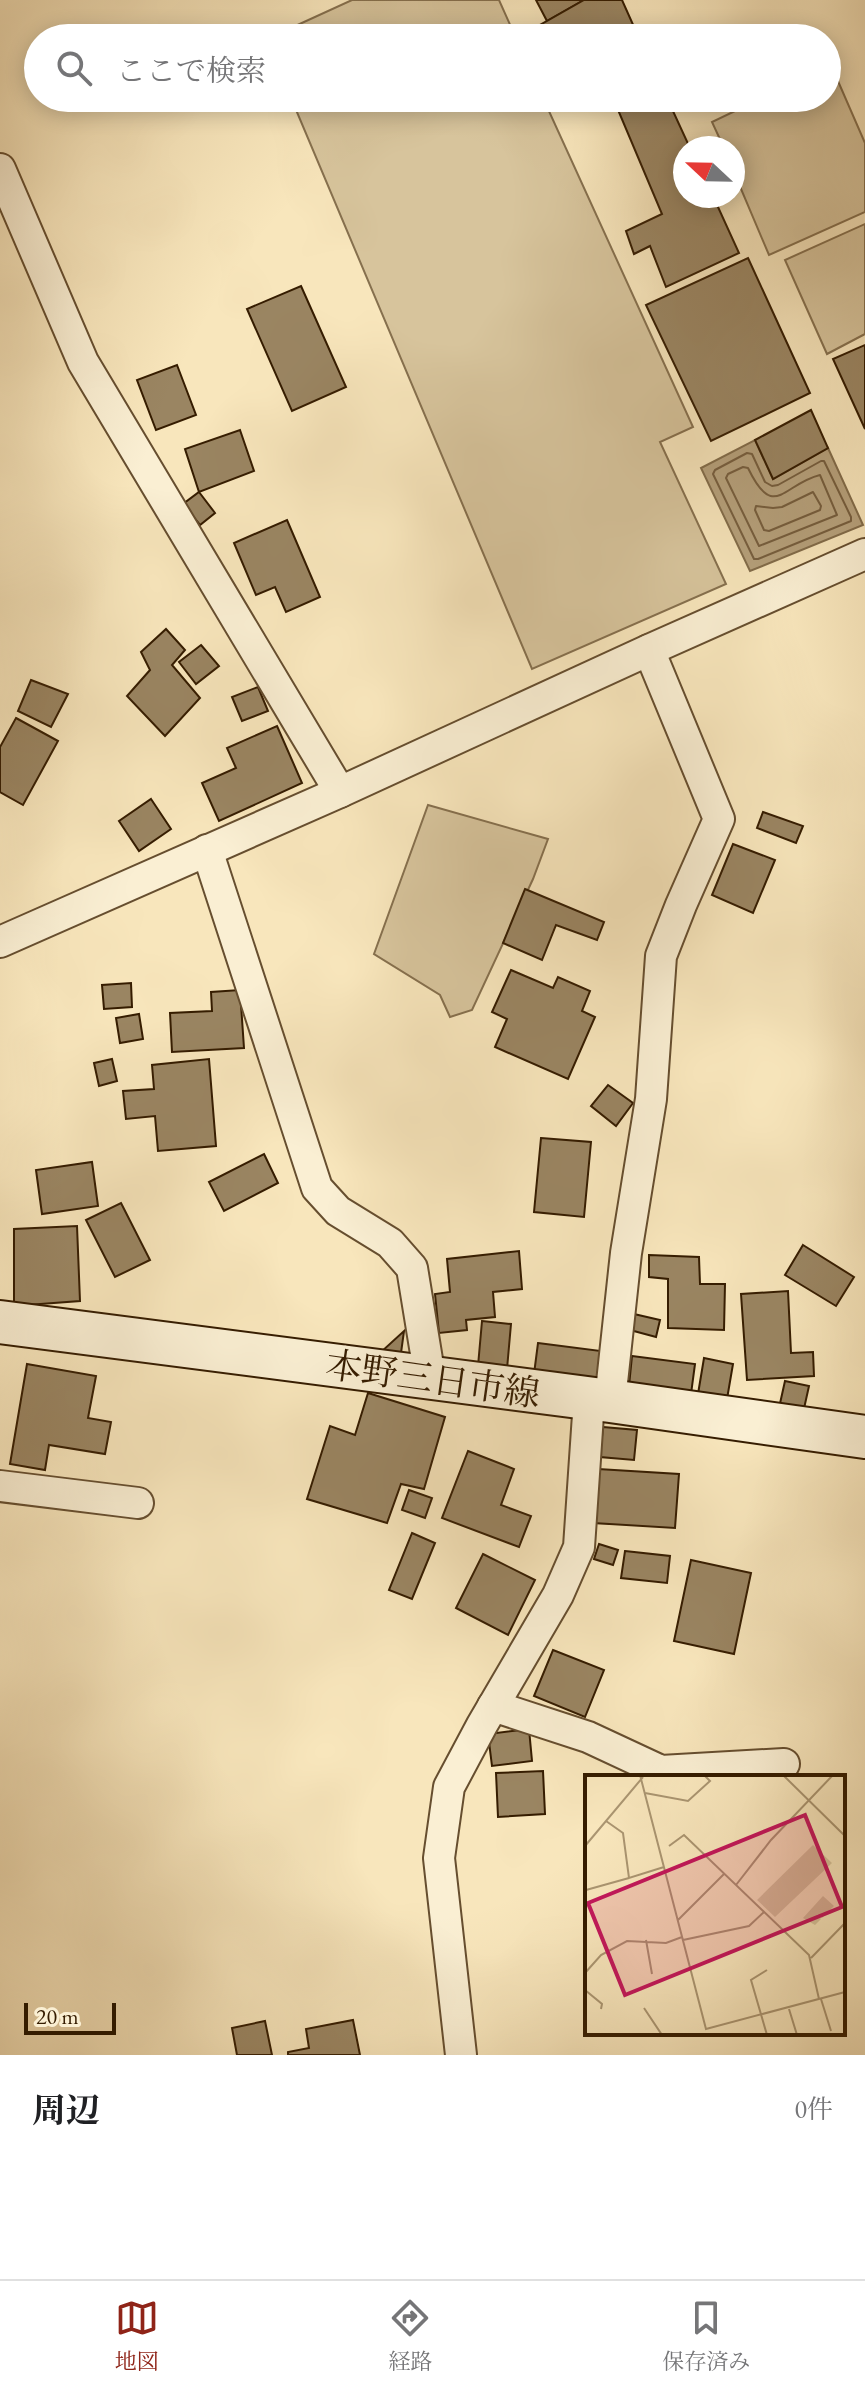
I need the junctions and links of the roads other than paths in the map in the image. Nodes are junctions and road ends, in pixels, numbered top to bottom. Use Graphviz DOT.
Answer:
graph roads {
  1 [pos="0,169"];
  2 [pos="865,554"];
  3 [pos="649,650"];
  4 [pos="340,792"];
  5 [pos="207,850"];
  6 [pos="0,942"];
  7 [pos="0,1322"];
  8 [pos="430,1378"];
  9 [pos="599,1401"];
  10 [pos="865,1437"];
  11 [pos="0,1486"];
  12 [pos="138,1503"];
  13 [pos="493,1706"];
  14 [pos="784,1764"];
  15 [pos="461,2055"];
  1 -- 4 [label="street"];
  2 -- 3 [label="street"];
  3 -- 4 [label="street"];
  3 -- 9 [label="street"];
  4 -- 5 [label="street"];
  5 -- 6 [label="street"];
  5 -- 8 [label="street"];
  7 -- 8 [label="main road, 本野三日市線"];
  8 -- 9 [label="main road, 本野三日市線"];
  9 -- 10 [label="main road, 本野三日市線"];
  9 -- 13 [label="street"];
  11 -- 12 [label="street"];
  13 -- 14 [label="street"];
  13 -- 15 [label="street"];
}
